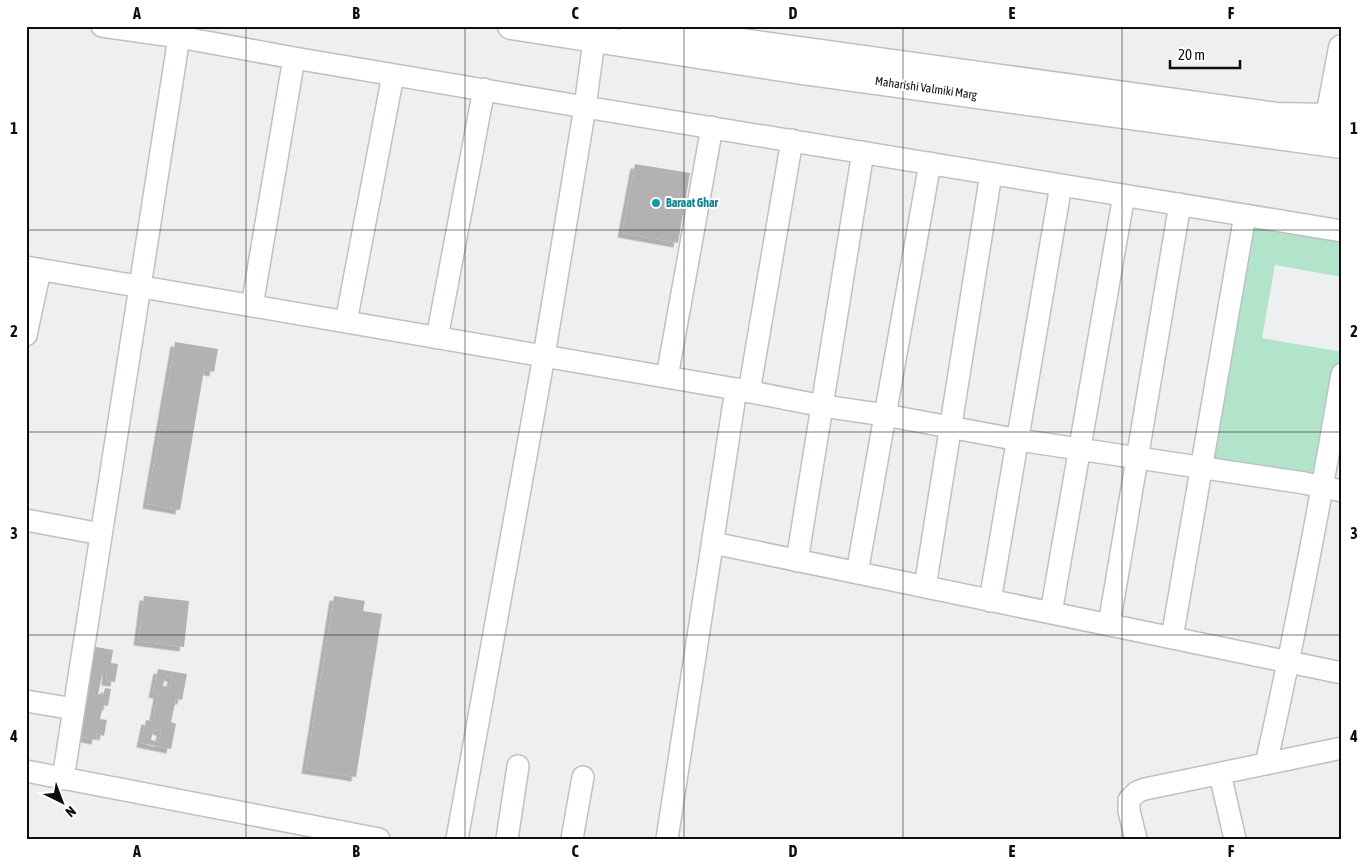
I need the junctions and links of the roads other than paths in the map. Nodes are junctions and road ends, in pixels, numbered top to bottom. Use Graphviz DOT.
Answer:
graph roads {
  1 [pos="102,26"];
  2 [pos="511,26"];
  3 [pos="627,26"];
  4 [pos="595,33"];
  5 [pos="179,37"];
  6 [pos="1342,48"];
  7 [pos="294,58"];
  8 [pos="394,75"];
  9 [pos="484,89"];
  10 [pos="585,107"];
  11 [pos="712,127"];
  12 [pos="1338,133"];
  13 [pos="792,140"];
  14 [pos="864,152"];
  15 [pos="930,164"];
  16 [pos="991,174"];
  17 [pos="1061,185"];
  18 [pos="1124,195"];
  19 [pos="1180,204"];
  20 [pos="1245,215"];
  21 [pos="1342,231"];
  22 [pos="33,269"];
  23 [pos="140,287"];
  24 [pos="252,306"];
  25 [pos="346,322"];
  26 [pos="26,335"];
  27 [pos="437,338"];
  28 [pos="544,356"];
  29 [pos="1342,374"];
  30 [pos="668,377"];
  31 [pos="743,390"];
  32 [pos="823,406"];
  33 [pos="885,415"];
  34 [pos="951,427"];
  35 [pos="1018,440"];
  36 [pos="1080,449"];
  37 [pos="1137,457"];
  38 [pos="1202,467"];
  39 [pos="1332,489"];
  40 [pos="26,520"];
  41 [pos="101,534"];
  42 [pos="713,543"];
  43 [pos="797,561"];
  44 [pos="857,573"];
  45 [pos="925,587"];
  46 [pos="990,601"];
  47 [pos="1051,613"];
  48 [pos="1109,625"];
  49 [pos="1172,638"];
  50 [pos="1289,663"];
  51 [pos="1342,673"];
  52 [pos="26,701"];
  53 [pos="74,709"];
  54 [pos="1342,748"];
  55 [pos="1266,764"];
  56 [pos="518,766"];
  57 [pos="26,771"];
  58 [pos="1220,774"];
  59 [pos="583,777"];
  60 [pos="63,779"];
  61 [pos="379,839"];
  62 [pos="457,839"];
  63 [pos="507,839"];
  64 [pos="572,839"];
  65 [pos="667,839"];
  66 [pos="1136,839"];
  67 [pos="1235,839"];
  1 -- 5 [label="street"];
  2 -- 4 [label="street, Maharishi Valmiki Marg"];
  3 -- 12 [label="street, Maharishi Valmiki Marg"];
  4 -- 10 [label="street"];
  4 -- 12 [label="street, Maharishi Valmiki Marg"];
  5 -- 7 [label="street"];
  5 -- 23 [label="street"];
  6 -- 12 [label="street"];
  7 -- 8 [label="street"];
  7 -- 24 [label="street"];
  8 -- 9 [label="street"];
  8 -- 25 [label="street"];
  9 -- 10 [label="street"];
  9 -- 27 [label="street"];
  10 -- 11 [label="street"];
  10 -- 28 [label="street"];
  11 -- 13 [label="street"];
  11 -- 30 [label="street"];
  13 -- 14 [label="street"];
  13 -- 31 [label="street"];
  14 -- 15 [label="street"];
  14 -- 32 [label="street"];
  15 -- 16 [label="street"];
  15 -- 33 [label="street"];
  16 -- 17 [label="street"];
  16 -- 34 [label="street"];
  17 -- 18 [label="street"];
  17 -- 35 [label="street"];
  18 -- 19 [label="street"];
  18 -- 36 [label="street"];
  19 -- 20 [label="street"];
  19 -- 37 [label="street"];
  20 -- 21 [label="street"];
  20 -- 38 [label="street"];
  22 -- 23 [label="street"];
  22 -- 26 [label="street"];
  23 -- 24 [label="street"];
  23 -- 41 [label="street"];
  24 -- 25 [label="street"];
  25 -- 27 [label="street"];
  27 -- 28 [label="street"];
  28 -- 30 [label="street"];
  28 -- 62 [label="street"];
  29 -- 39 [label="street"];
  30 -- 31 [label="street"];
  31 -- 32 [label="street"];
  31 -- 42 [label="street"];
  32 -- 33 [label="street"];
  32 -- 43 [label="street"];
  33 -- 34 [label="street"];
  33 -- 44 [label="street"];
  34 -- 35 [label="street"];
  34 -- 45 [label="street"];
  35 -- 36 [label="street"];
  35 -- 46 [label="street"];
  36 -- 37 [label="street"];
  36 -- 47 [label="street"];
  37 -- 38 [label="street"];
  37 -- 48 [label="street"];
  38 -- 39 [label="street"];
  38 -- 49 [label="street"];
  39 -- 50 [label="street"];
  40 -- 41 [label="street"];
  41 -- 53 [label="street"];
  42 -- 43 [label="street"];
  42 -- 65 [label="street"];
  43 -- 44 [label="street"];
  44 -- 45 [label="street"];
  45 -- 46 [label="street"];
  46 -- 47 [label="street"];
  47 -- 48 [label="street"];
  48 -- 49 [label="street"];
  49 -- 50 [label="street"];
  50 -- 51 [label="street"];
  50 -- 55 [label="street"];
  52 -- 53 [label="street"];
  53 -- 60 [label="street"];
  54 -- 55 [label="street"];
  55 -- 58 [label="street"];
  56 -- 63 [label="street"];
  57 -- 60 [label="street"];
  58 -- 66 [label="street"];
  58 -- 67 [label="street"];
  59 -- 64 [label="street"];
  60 -- 61 [label="street"];
}
